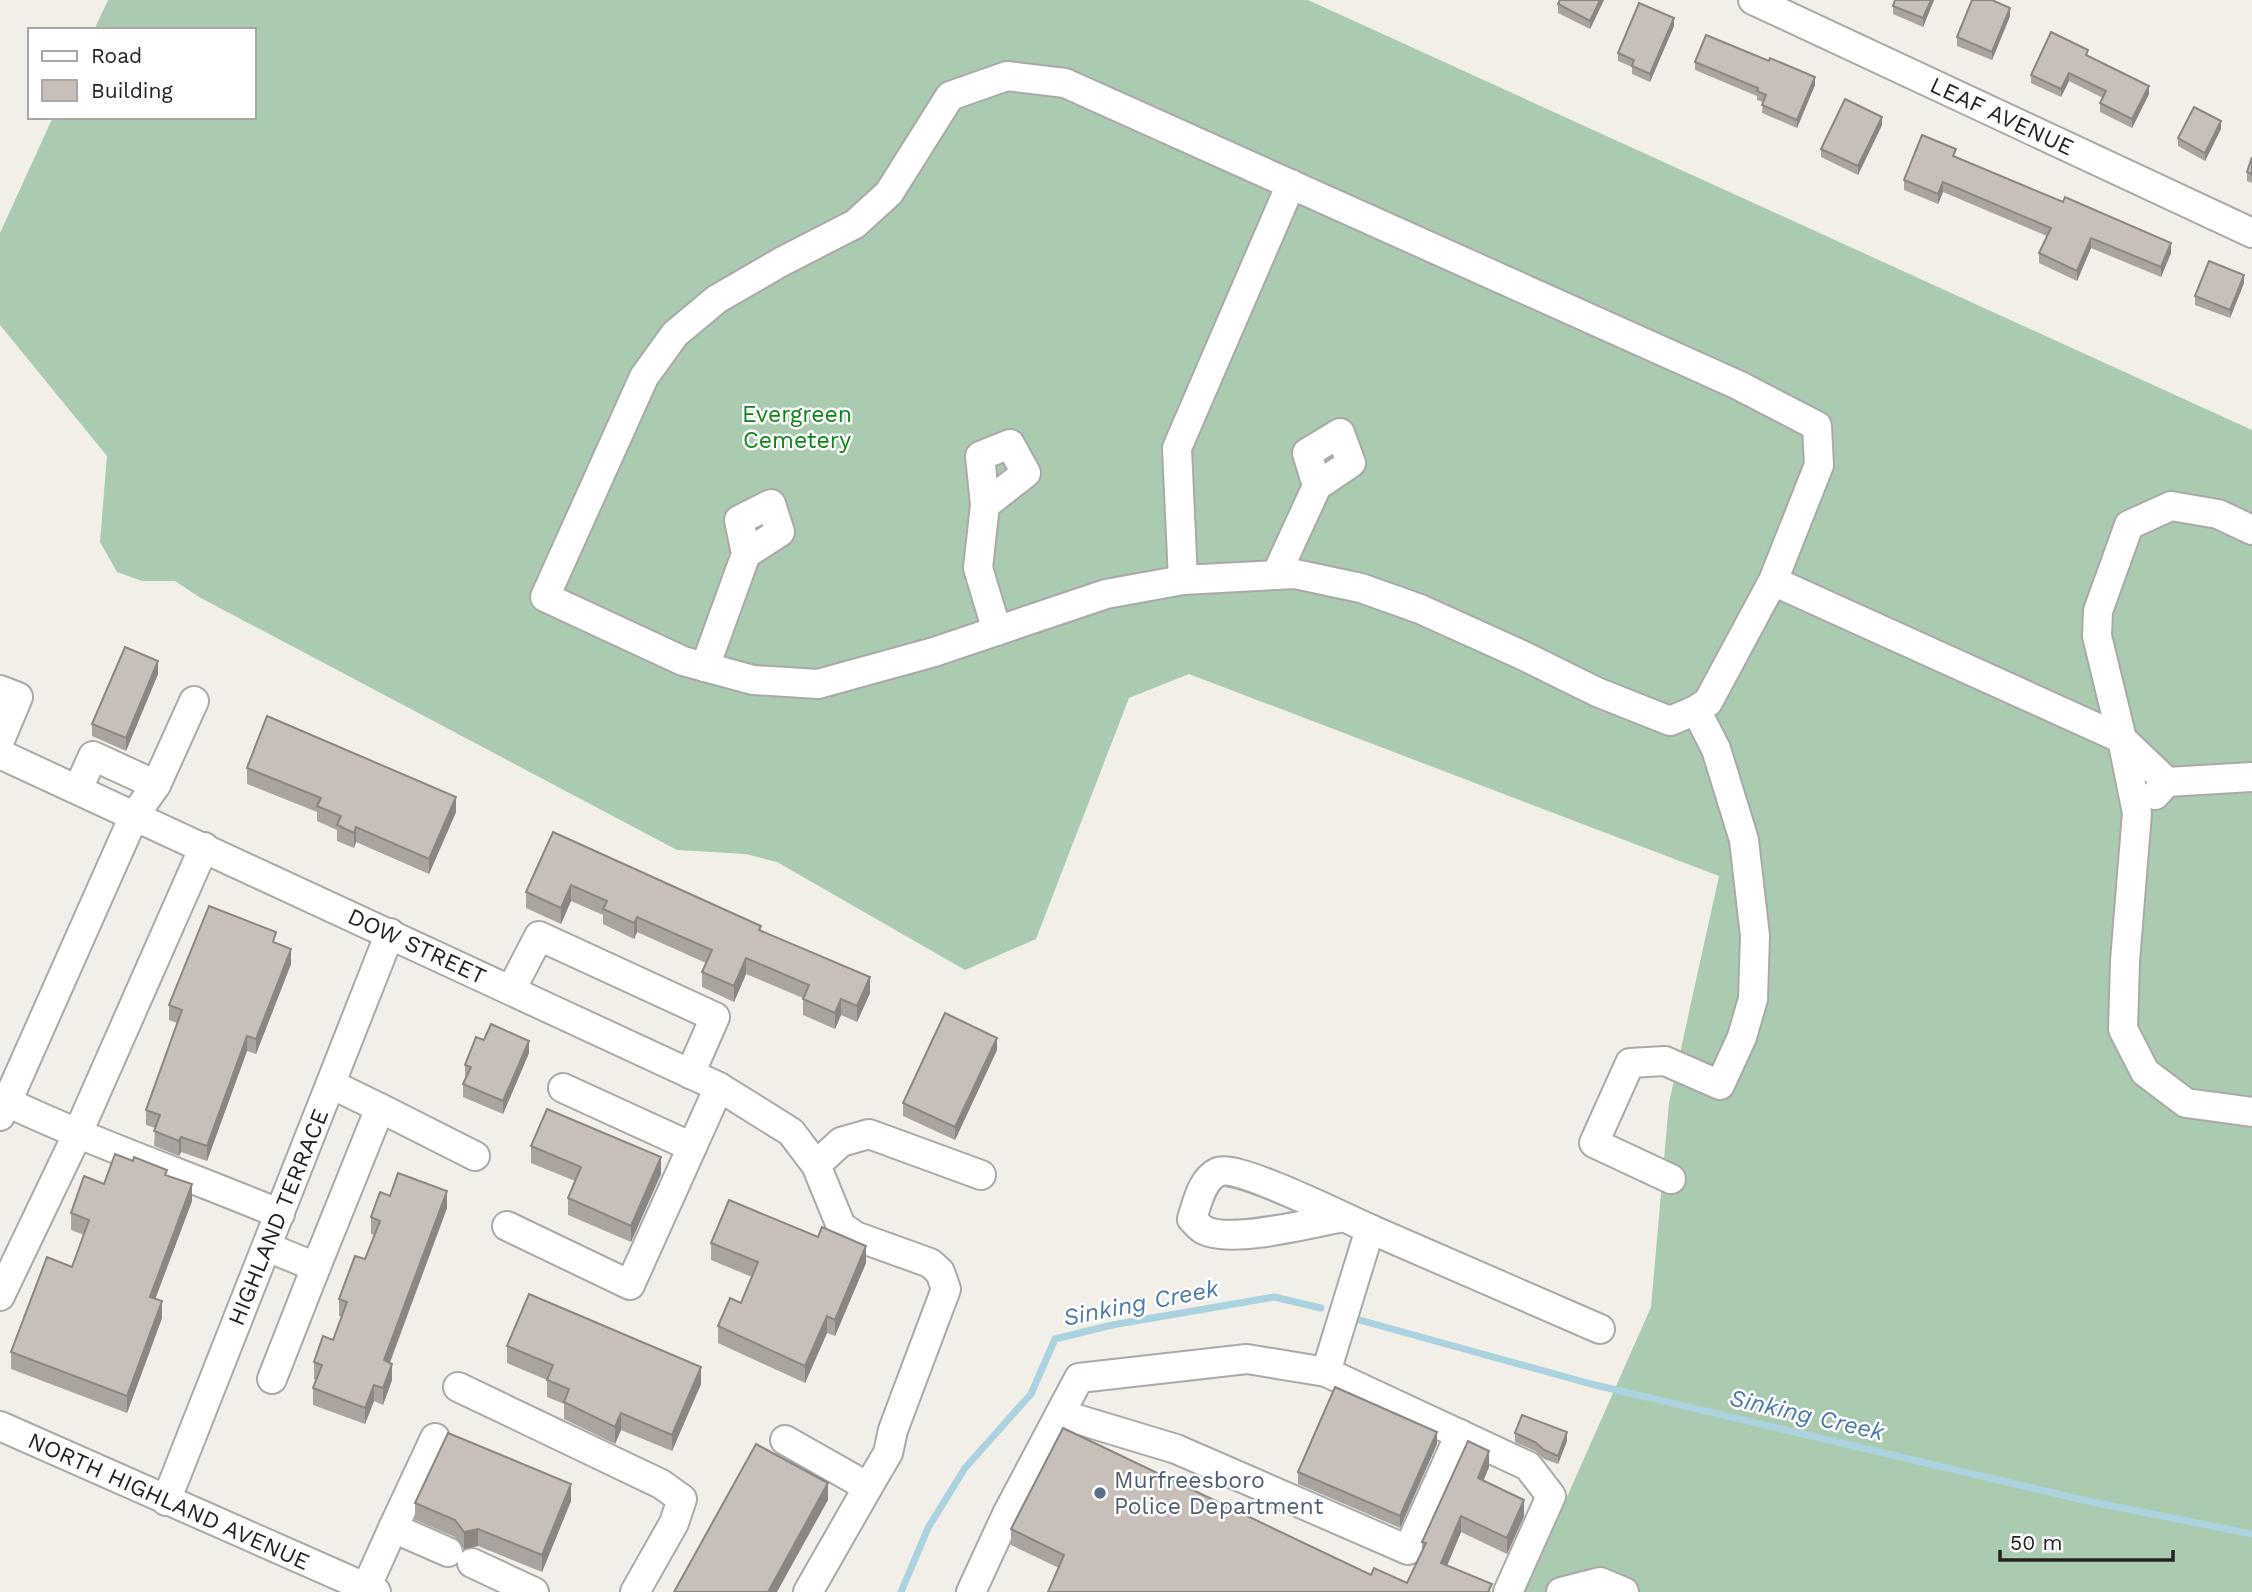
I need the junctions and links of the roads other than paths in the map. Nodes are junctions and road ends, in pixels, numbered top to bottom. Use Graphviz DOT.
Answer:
graph roads {
  1 [pos="1753,0"];
  2 [pos="1291,184"];
  3 [pos="2252,233"];
  4 [pos="1317,486"];
  5 [pos="985,505"];
  6 [pos="2252,530"];
  7 [pos="746,554"];
  8 [pos="1276,575"];
  9 [pos="1183,580"];
  10 [pos="1773,581"];
  11 [pos="997,631"];
  12 [pos="705,667"];
  13 [pos="0,690"];
  14 [pos="194,701"];
  15 [pos="1696,710"];
  16 [pos="2122,738"];
  17 [pos="0,740"];
  18 [pos="0,754"];
  19 [pos="2252,777"];
  20 [pos="2167,782"];
  21 [pos="156,785"];
  22 [pos="78,789"];
  23 [pos="2137,813"];
  24 [pos="134,816"];
  25 [pos="204,847"];
  26 [pos="390,933"];
  27 [pos="511,990"];
  28 [pos="690,1074"];
  29 [pos="331,1084"];
  30 [pos="719,1087"];
  31 [pos="563,1088"];
  32 [pos="380,1108"];
  33 [pos="3,1109"];
  34 [pos="2252,1112"];
  35 [pos="77,1135"];
  36 [pos="692,1147"];
  37 [pos="475,1156"];
  38 [pos="816,1165"];
  39 [pos="981,1175"];
  40 [pos="1671,1179"];
  41 [pos="280,1214"];
  42 [pos="1343,1217"];
  43 [pos="507,1226"];
  44 [pos="1370,1229"];
  45 [pos="267,1247"];
  46 [pos="316,1268"];
  47 [pos="0,1296"];
  48 [pos="1600,1329"];
  49 [pos="1326,1372"];
  50 [pos="272,1378"];
  51 [pos="458,1387"];
  52 [pos="1060,1414"];
  53 [pos="0,1426"];
  54 [pos="1460,1434"];
  55 [pos="435,1438"];
  56 [pos="785,1440"];
  57 [pos="868,1487"];
  58 [pos="166,1500"];
  59 [pos="393,1528"];
  60 [pos="371,1590"];
  61 [pos="534,1592"];
  62 [pos="635,1592"];
  63 [pos="808,1592"];
  64 [pos="971,1592"];
  65 [pos="1508,1592"];
  66 [pos="1560,1592"];
  67 [pos="1623,1592"];
  1 -- 3 [label="street, LEAF AVENUE"];
  2 -- 9 [label="street"];
  2 -- 10 [label="street"];
  2 -- 12 [label="street"];
  4 -- 8 [label="street"];
  5 -- 11 [label="street"];
  6 -- 16 [label="street"];
  7 -- 12 [label="street"];
  8 -- 9 [label="street"];
  8 -- 15 [label="street"];
  9 -- 11 [label="street"];
  10 -- 15 [label="street"];
  10 -- 16 [label="street"];
  11 -- 12 [label="street"];
  13 -- 17 [label="street"];
  14 -- 21 [label="street"];
  15 -- 40 [label="street"];
  16 -- 20 [label="street"];
  16 -- 23 [label="street"];
  18 -- 22 [label="street, DOW STREET"];
  19 -- 20 [label="street"];
  20 -- 23 [label="street"];
  21 -- 22 [label="street"];
  21 -- 24 [label="street"];
  22 -- 24 [label="street, DOW STREET"];
  23 -- 34 [label="street"];
  24 -- 25 [label="street, DOW STREET"];
  24 -- 33 [label="street"];
  25 -- 26 [label="street, DOW STREET"];
  25 -- 35 [label="street"];
  26 -- 27 [label="street, DOW STREET"];
  26 -- 29 [label="street, HIGHLAND TERRACE"];
  27 -- 28 [label="street, DOW STREET"];
  27 -- 28 [label="street"];
  28 -- 30 [label="street, DOW STREET"];
  29 -- 32 [label="street"];
  29 -- 41 [label="street, HIGHLAND TERRACE"];
  30 -- 36 [label="street"];
  30 -- 38 [label="street, DOW STREET"];
  31 -- 36 [label="street"];
  32 -- 37 [label="street"];
  32 -- 46 [label="street"];
  33 -- 35 [label="street"];
  35 -- 41 [label="street"];
  35 -- 47 [label="street"];
  36 -- 43 [label="street"];
  38 -- 39 [label="street"];
  38 -- 57 [label="street, DOW STREET"];
  41 -- 45 [label="street, HIGHLAND TERRACE"];
  42 -- 44 [label="street"];
  44 -- 48 [label="street"];
  44 -- 49 [label="street"];
  45 -- 46 [label="street"];
  45 -- 58 [label="street, HIGHLAND TERRACE"];
  46 -- 50 [label="street"];
  49 -- 52 [label="street"];
  49 -- 54 [label="street"];
  51 -- 62 [label="street"];
  52 -- 54 [label="street"];
  52 -- 64 [label="street"];
  53 -- 58 [label="street, NORTH HIGHLAND AVENUE"];
  54 -- 65 [label="street"];
  55 -- 59 [label="street"];
  56 -- 57 [label="street"];
  57 -- 63 [label="street"];
  58 -- 60 [label="street, NORTH HIGHLAND AVENUE"];
  59 -- 60 [label="street"];
  59 -- 61 [label="street"];
  66 -- 67 [label="street"];
}
